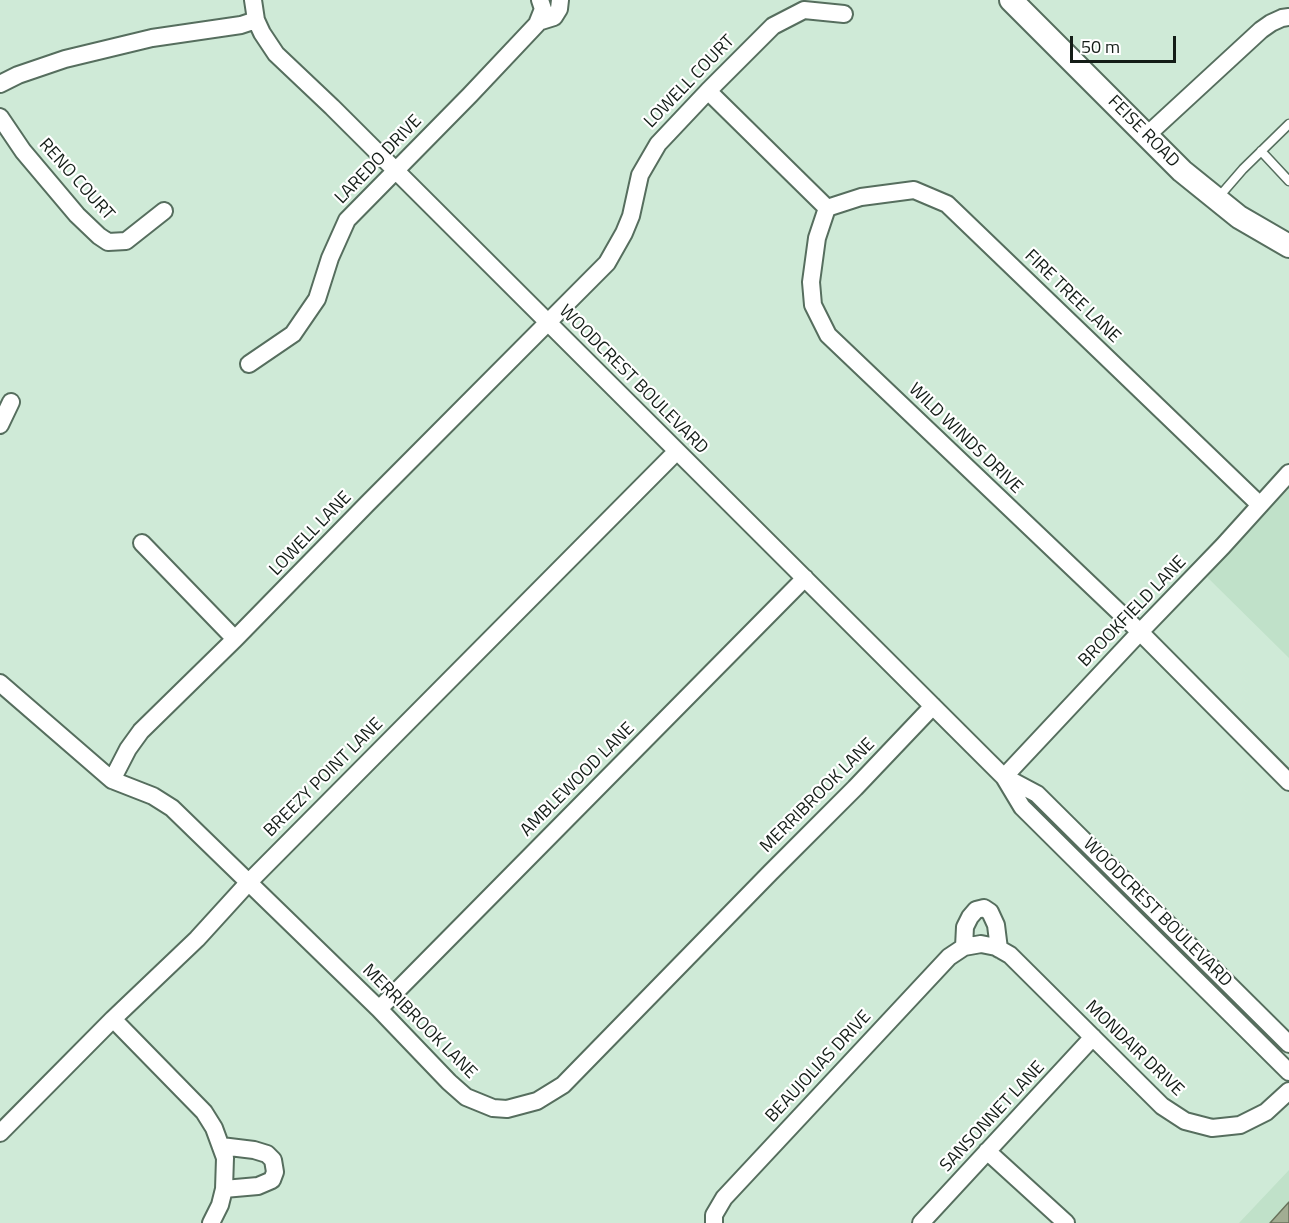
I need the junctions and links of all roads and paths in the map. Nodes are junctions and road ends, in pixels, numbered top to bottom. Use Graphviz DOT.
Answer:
graph roads {
  1 [pos="253,0"];
  2 [pos="540,0"];
  3 [pos="560,0"];
  4 [pos="1011,0"];
  5 [pos="844,14"];
  6 [pos="1289,17"];
  7 [pos="256,20"];
  8 [pos="538,22"];
  9 [pos="0,84"];
  10 [pos="708,91"];
  11 [pos="0,117"];
  12 [pos="1289,124"];
  13 [pos="1146,136"];
  14 [pos="1261,151"];
  15 [pos="394,171"];
  16 [pos="1289,181"];
  17 [pos="1217,200"];
  18 [pos="827,208"];
  19 [pos="164,211"];
  20 [pos="1289,246"];
  21 [pos="548,322"];
  22 [pos="249,364"];
  23 [pos="11,402"];
  24 [pos="0,425"];
  25 [pos="676,451"];
  26 [pos="1289,473"];
  27 [pos="1260,505"];
  28 [pos="142,543"];
  29 [pos="805,578"];
  30 [pos="1140,632"];
  31 [pos="235,639"];
  32 [pos="0,683"];
  33 [pos="933,706"];
  34 [pos="1004,777"];
  35 [pos="112,780"];
  36 [pos="1289,782"];
  37 [pos="248,883"];
  38 [pos="964,947"];
  39 [pos="999,949"];
  40 [pos="379,1010"];
  41 [pos="113,1019"];
  42 [pos="1093,1037"];
  43 [pos="1289,1044"];
  44 [pos="1289,1072"];
  45 [pos="1289,1091"];
  46 [pos="0,1133"];
  47 [pos="221,1146"];
  48 [pos="987,1151"];
  49 [pos="224,1189"];
  50 [pos="711,1222"];
  51 [pos="211,1223"];
  52 [pos="921,1223"];
  53 [pos="1066,1223"];
  1 -- 7 [label="street, WOODCREST BOULEVARD"];
  2 -- 8 [label="street"];
  3 -- 8 [label="street, LAREDO DRIVE"];
  4 -- 13 [label="main road, FEISE ROAD"];
  5 -- 10 [label="street, LOWELL COURT"];
  6 -- 13 [label="street"];
  7 -- 9 [label="street"];
  7 -- 15 [label="street, WOODCREST BOULEVARD"];
  8 -- 15 [label="street, LAREDO DRIVE"];
  10 -- 18 [label="street"];
  10 -- 21 [label="street, LOWELL COURT"];
  11 -- 19 [label="street, RENO COURT"];
  12 -- 14 [label="lane"];
  13 -- 17 [label="main road, FEISE ROAD"];
  14 -- 16 [label="lane"];
  14 -- 17 [label="lane"];
  15 -- 21 [label="street, WOODCREST BOULEVARD"];
  15 -- 22 [label="street, LAREDO DRIVE"];
  17 -- 20 [label="main road, FEISE ROAD"];
  18 -- 27 [label="street, FIRE TREE LANE"];
  18 -- 30 [label="street, WILD WINDS DRIVE"];
  21 -- 25 [label="street, WOODCREST BOULEVARD"];
  21 -- 31 [label="street, LOWELL LANE"];
  23 -- 24 [label="street"];
  25 -- 29 [label="street, WOODCREST BOULEVARD"];
  25 -- 37 [label="street, BREEZY POINT LANE"];
  26 -- 27 [label="street, BROOKFIELD LANE"];
  27 -- 30 [label="street, BROOKFIELD LANE"];
  28 -- 31 [label="street"];
  29 -- 33 [label="street, WOODCREST BOULEVARD"];
  29 -- 40 [label="street, AMBLEWOOD LANE"];
  30 -- 34 [label="street, BROOKFIELD LANE"];
  30 -- 36 [label="street, WILD WINDS DRIVE"];
  31 -- 35 [label="street, LOWELL LANE"];
  32 -- 35 [label="street, MERRIBROOK LANE"];
  33 -- 34 [label="street, WOODCREST BOULEVARD"];
  33 -- 40 [label="street, MERRIBROOK LANE"];
  34 -- 43 [label="street, WOODCREST BOULEVARD"];
  34 -- 44 [label="street, WOODCREST BOULEVARD"];
  35 -- 37 [label="street, MERRIBROOK LANE"];
  37 -- 40 [label="street, MERRIBROOK LANE"];
  37 -- 41 [label="street, BREEZY POINT LANE"];
  38 -- 39 [label="street"];
  38 -- 39 [label="street"];
  38 -- 50 [label="street, BEAUJOLIAS DRIVE"];
  39 -- 42 [label="street, MONDAIR DRIVE"];
  41 -- 46 [label="street, BREEZY POINT LANE"];
  41 -- 47 [label="street"];
  42 -- 45 [label="street, MONDAIR DRIVE"];
  42 -- 48 [label="street, SANSONNET LANE"];
  47 -- 49 [label="street"];
  47 -- 49 [label="street"];
  48 -- 52 [label="street, SANSONNET LANE"];
  48 -- 53 [label="street"];
  49 -- 51 [label="street"];
}
